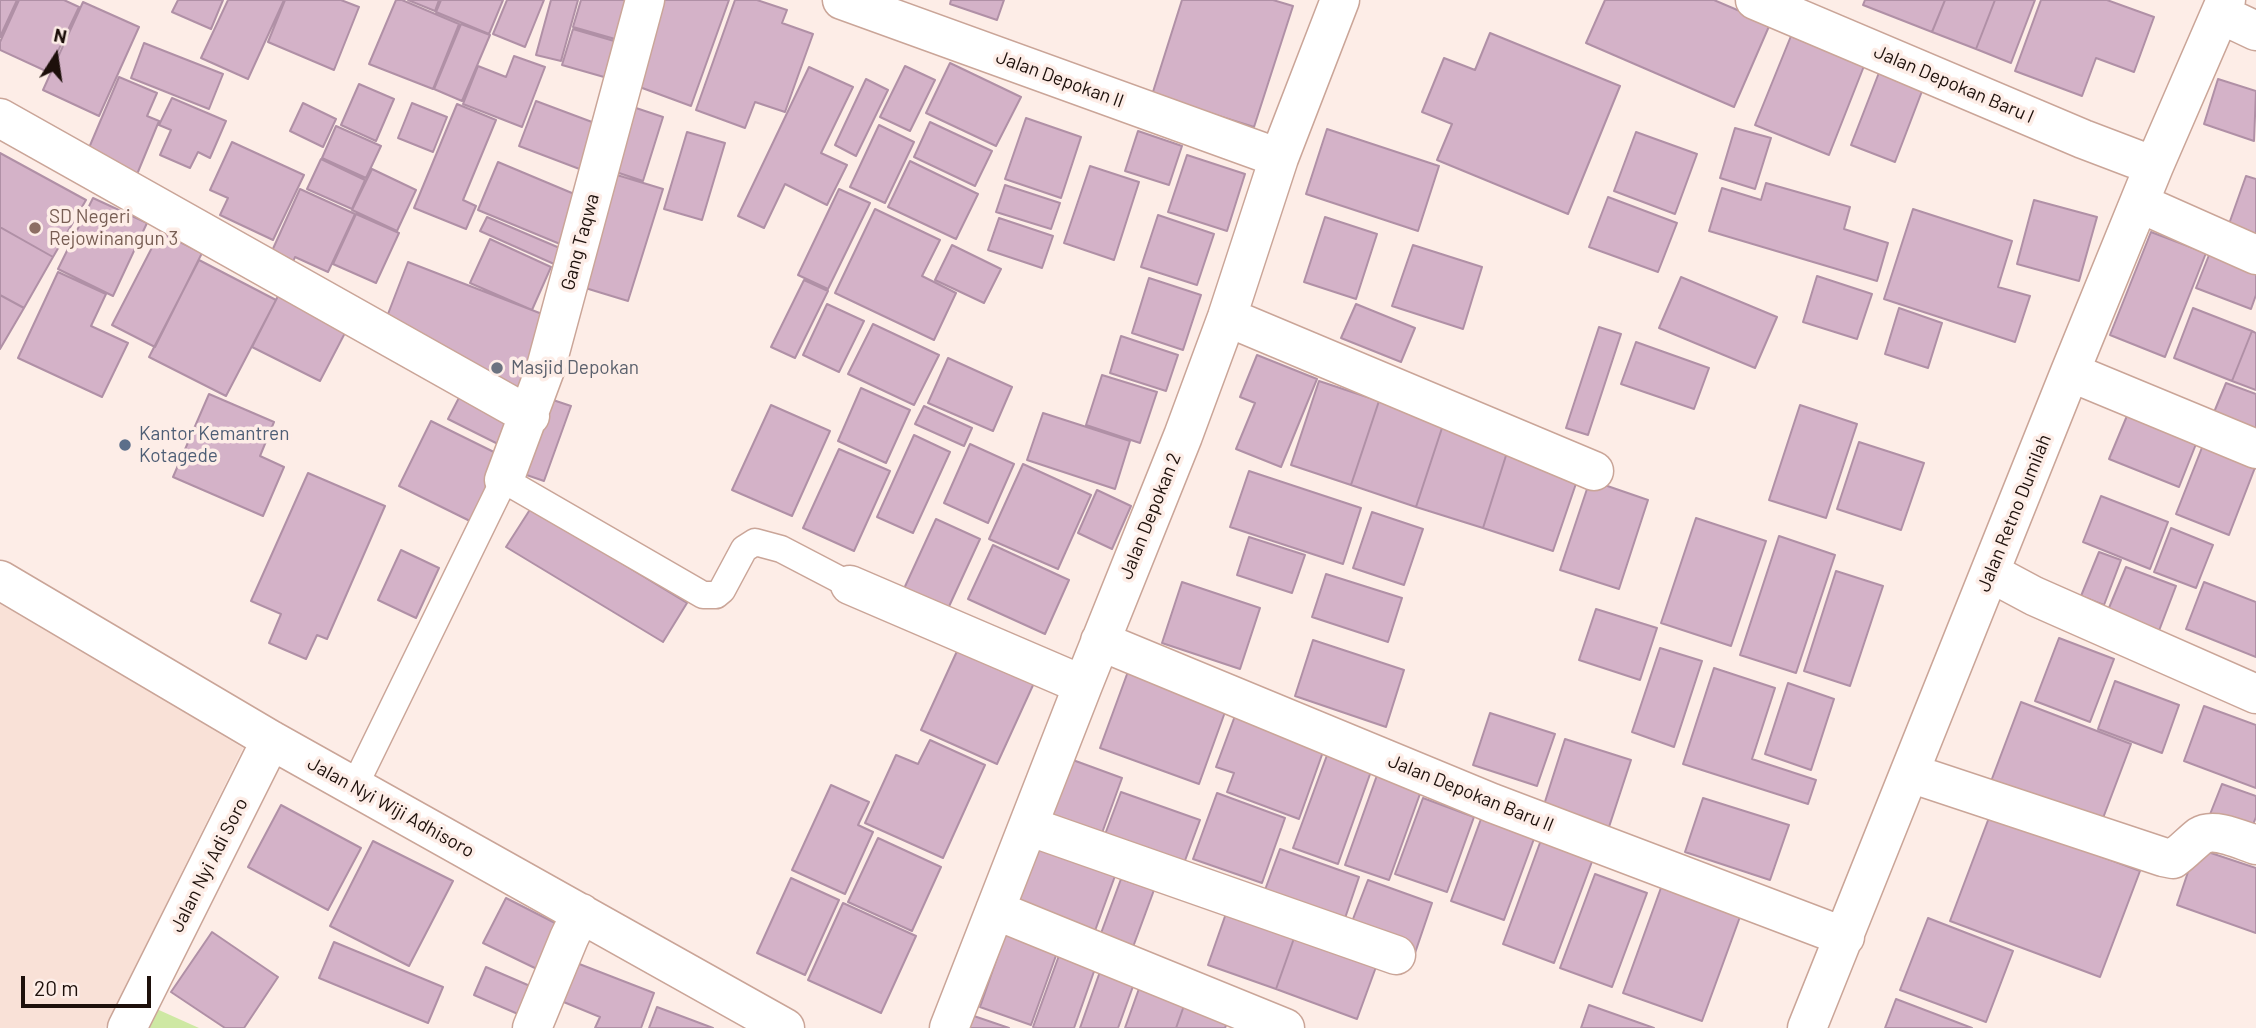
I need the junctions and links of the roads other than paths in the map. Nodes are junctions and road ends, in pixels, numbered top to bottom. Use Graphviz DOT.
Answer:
graph roads {
  1 [pos="645,0"];
  2 [pos="842,0"];
  3 [pos="1340,0"];
  4 [pos="1755,0"];
  5 [pos="2223,7"];
  6 [pos="2256,31"];
  7 [pos="0,118"];
  8 [pos="1279,158"];
  9 [pos="2154,166"];
  10 [pos="2139,203"];
  11 [pos="2256,256"];
  12 [pos="1227,317"];
  13 [pos="2070,372"];
  14 [pos="530,416"];
  15 [pos="2256,449"];
  16 [pos="1594,471"];
  17 [pos="504,480"];
  18 [pos="1991,573"];
  19 [pos="0,580"];
  20 [pos="850,585"];
  21 [pos="1100,641"];
  22 [pos="1083,685"];
  23 [pos="2256,694"];
  24 [pos="271,740"];
  25 [pos="1910,773"];
  26 [pos="354,787"];
  27 [pos="1028,826"];
  28 [pos="2256,845"];
  29 [pos="995,910"];
  30 [pos="581,913"];
  31 [pos="1845,937"];
  32 [pos="1396,955"];
  33 [pos="127,1028"];
  34 [pos="533,1028"];
  35 [pos="786,1028"];
  36 [pos="949,1028"];
  37 [pos="1285,1028"];
  38 [pos="1807,1028"];
  1 -- 14 [label="street, Gang Taqwa"];
  2 -- 8 [label="street, Jalan Depokan II"];
  3 -- 8 [label="street, Jalan Depokan 2"];
  4 -- 9 [label="street, Jalan Depokan Baru I"];
  5 -- 6 [label="street"];
  5 -- 9 [label="street, Jalan Retno Dumilah"];
  7 -- 14 [label="street"];
  8 -- 12 [label="street, Jalan Depokan 2"];
  9 -- 10 [label="street, Jalan Retno Dumilah"];
  10 -- 11 [label="street"];
  10 -- 13 [label="street, Jalan Retno Dumilah"];
  12 -- 16 [label="street"];
  12 -- 21 [label="street, Jalan Depokan 2"];
  13 -- 15 [label="street"];
  13 -- 18 [label="street, Jalan Retno Dumilah"];
  14 -- 17 [label="street, Gang Taqwa"];
  17 -- 20 [label="lane"];
  17 -- 26 [label="lane"];
  18 -- 23 [label="street"];
  18 -- 25 [label="street, Jalan Retno Dumilah"];
  19 -- 24 [label="street, Jalan Nyi Wiji Adhisoro"];
  20 -- 22 [label="street"];
  21 -- 22 [label="street, Jalan Depokan 2"];
  21 -- 31 [label="street, Jalan Depokan Baru II"];
  22 -- 27 [label="street, Jalan Depokan 2"];
  24 -- 26 [label="street, Jalan Nyi Wiji Adhisoro"];
  24 -- 33 [label="street, Jalan Nyi Adi Soro"];
  25 -- 28 [label="street"];
  25 -- 31 [label="street, Jalan Retno Dumilah"];
  26 -- 30 [label="street, Jalan Nyi Wiji Adhisoro"];
  27 -- 29 [label="street, Jalan Depokan 2"];
  27 -- 32 [label="street"];
  29 -- 36 [label="street, Jalan Depokan 2"];
  29 -- 37 [label="street"];
  30 -- 34 [label="street"];
  30 -- 35 [label="street, Jalan Nyi Wiji Adhisoro"];
  31 -- 38 [label="street, Jalan Retno Dumilah"];
}
